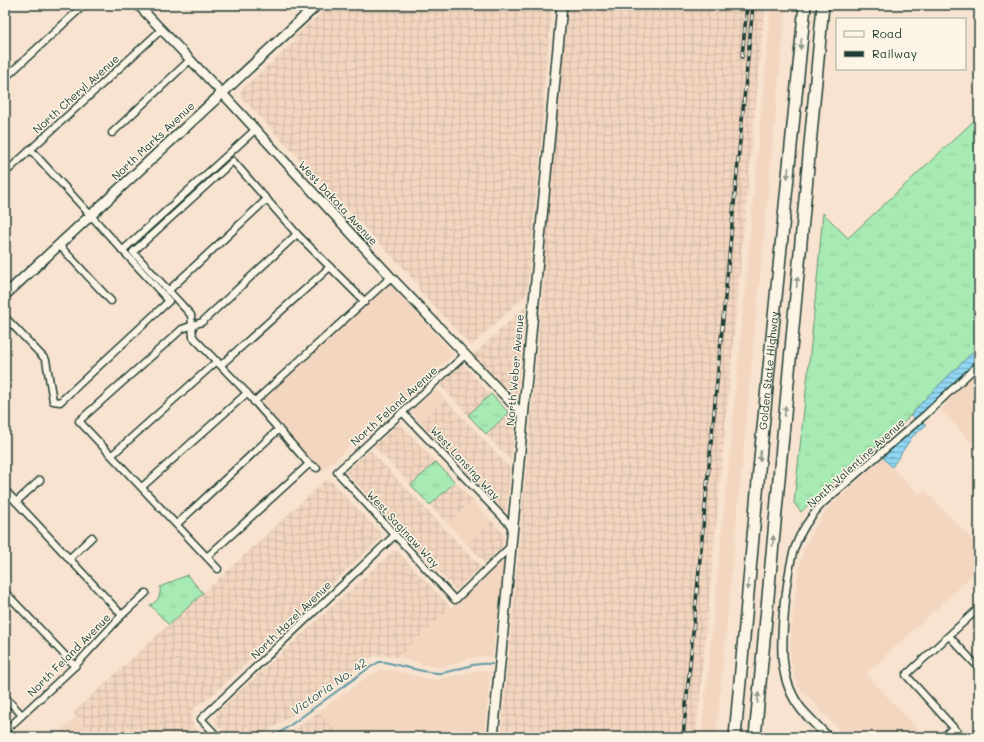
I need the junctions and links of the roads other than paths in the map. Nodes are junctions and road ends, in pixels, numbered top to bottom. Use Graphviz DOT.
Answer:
graph roads {
  1 [pos="84,5"];
  2 [pos="138,5"];
  3 [pos="317,5"];
  4 [pos="562,5"];
  5 [pos="805,5"];
  6 [pos="823,5"];
  7 [pos="162,30"];
  8 [pos="190,60"];
  9 [pos="5,78"];
  10 [pos="222,93"];
  11 [pos="256,129"];
  12 [pos="112,133"];
  13 [pos="30,149"];
  14 [pos="5,173"];
  15 [pos="267,199"];
  16 [pos="90,216"];
  17 [pos="298,234"];
  18 [pos="59,245"];
  19 [pos="122,251"];
  20 [pos="330,267"];
  21 [pos="391,277"];
  22 [pos="168,290"];
  23 [pos="5,295"];
  24 [pos="112,301"];
  25 [pos="365,302"];
  26 [pos="5,317"];
  27 [pos="191,325"];
  28 [pos="465,355"];
  29 [pos="219,363"];
  30 [pos="979,364"];
  31 [pos="247,393"];
  32 [pos="254,402"];
  33 [pos="402,412"];
  34 [pos="523,415"];
  35 [pos="279,429"];
  36 [pos="112,455"];
  37 [pos="309,464"];
  38 [pos="317,468"];
  39 [pos="337,472"];
  40 [pos="40,480"];
  41 [pos="142,487"];
  42 [pos="5,490"];
  43 [pos="16,502"];
  44 [pos="177,524"];
  45 [pos="513,528"];
  46 [pos="395,535"];
  47 [pos="92,537"];
  48 [pos="511,546"];
  49 [pos="207,557"];
  50 [pos="69,559"];
  51 [pos="218,569"];
  52 [pos="5,592"];
  53 [pos="146,593"];
  54 [pos="785,600"];
  55 [pos="979,608"];
  56 [pos="122,615"];
  57 [pos="949,636"];
  58 [pos="75,666"];
  59 [pos="979,668"];
  60 [pos="5,697"];
  61 [pos="22,715"];
  62 [pos="953,728"];
  63 [pos="5,730"];
  64 [pos="218,737"];
  65 [pos="493,737"];
  66 [pos="735,737"];
  67 [pos="755,737"];
  68 [pos="828,737"];
  69 [pos="943,737"];
  70 [pos="962,737"];
  1 -- 9 [label="street"];
  2 -- 7 [label="street, West Dakota Avenue"];
  3 -- 10 [label="main road, North Marks Avenue"];
  4 -- 34 [label="main road, North Weber Avenue"];
  5 -- 66 [label="highway, Golden State Highway, one-way"];
  67 -- 6 [label="highway, Golden State Highway, one-way"];
  7 -- 8 [label="street, West Dakota Avenue"];
  7 -- 13 [label="street, North Cheryl Avenue"];
  8 -- 10 [label="street, West Dakota Avenue"];
  8 -- 12 [label="street"];
  10 -- 11 [label="street, West Dakota Avenue"];
  10 -- 16 [label="main road, North Marks Avenue"];
  11 -- 19 [label="street"];
  11 -- 21 [label="street, West Dakota Avenue"];
  13 -- 14 [label="street, North Cheryl Avenue"];
  13 -- 16 [label="street"];
  15 -- 17 [label="street"];
  15 -- 22 [label="street"];
  15 -- 22 [label="street"];
  16 -- 18 [label="main road, North Marks Avenue"];
  16 -- 19 [label="street"];
  17 -- 20 [label="street"];
  17 -- 27 [label="street"];
  18 -- 23 [label="main road, North Marks Avenue"];
  18 -- 24 [label="street"];
  19 -- 26 [label="street"];
  20 -- 25 [label="street"];
  20 -- 29 [label="street"];
  21 -- 25 [label="street"];
  21 -- 28 [label="street, West Dakota Avenue"];
  22 -- 27 [label="street"];
  25 -- 32 [label="street"];
  27 -- 29 [label="street"];
  27 -- 36 [label="street"];
  28 -- 33 [label="street, North Feland Avenue"];
  28 -- 34 [label="street, West Dakota Avenue"];
  29 -- 31 [label="street"];
  29 -- 36 [label="street"];
  30 -- 54 [label="street, North Valentine Avenue"];
  31 -- 32 [label="street"];
  31 -- 41 [label="street"];
  32 -- 35 [label="street"];
  33 -- 39 [label="street, North Feland Avenue"];
  33 -- 45 [label="street, West Lansing Way"];
  34 -- 45 [label="main road, North Weber Avenue"];
  35 -- 37 [label="street"];
  35 -- 44 [label="street"];
  36 -- 41 [label="street"];
  37 -- 38 [label="street"];
  37 -- 49 [label="street"];
  39 -- 46 [label="street, West Saginaw Way"];
  40 -- 43 [label="street"];
  41 -- 44 [label="street"];
  42 -- 43 [label="street"];
  43 -- 50 [label="street"];
  44 -- 49 [label="street"];
  45 -- 48 [label="main road, North Weber Avenue"];
  46 -- 48 [label="street, West Saginaw Way"];
  46 -- 64 [label="street, North Hazel Avenue"];
  47 -- 50 [label="street"];
  48 -- 65 [label="main road, North Weber Avenue"];
  49 -- 51 [label="street"];
  50 -- 56 [label="street"];
  52 -- 58 [label="street"];
  53 -- 56 [label="street, North Feland Avenue"];
  54 -- 68 [label="street"];
  55 -- 57 [label="street"];
  56 -- 58 [label="street, North Feland Avenue"];
  57 -- 59 [label="street"];
  57 -- 62 [label="street"];
  58 -- 61 [label="street, North Feland Avenue"];
  60 -- 61 [label="street"];
  61 -- 63 [label="street, North Feland Avenue"];
  62 -- 69 [label="street"];
  62 -- 70 [label="street"];
}
